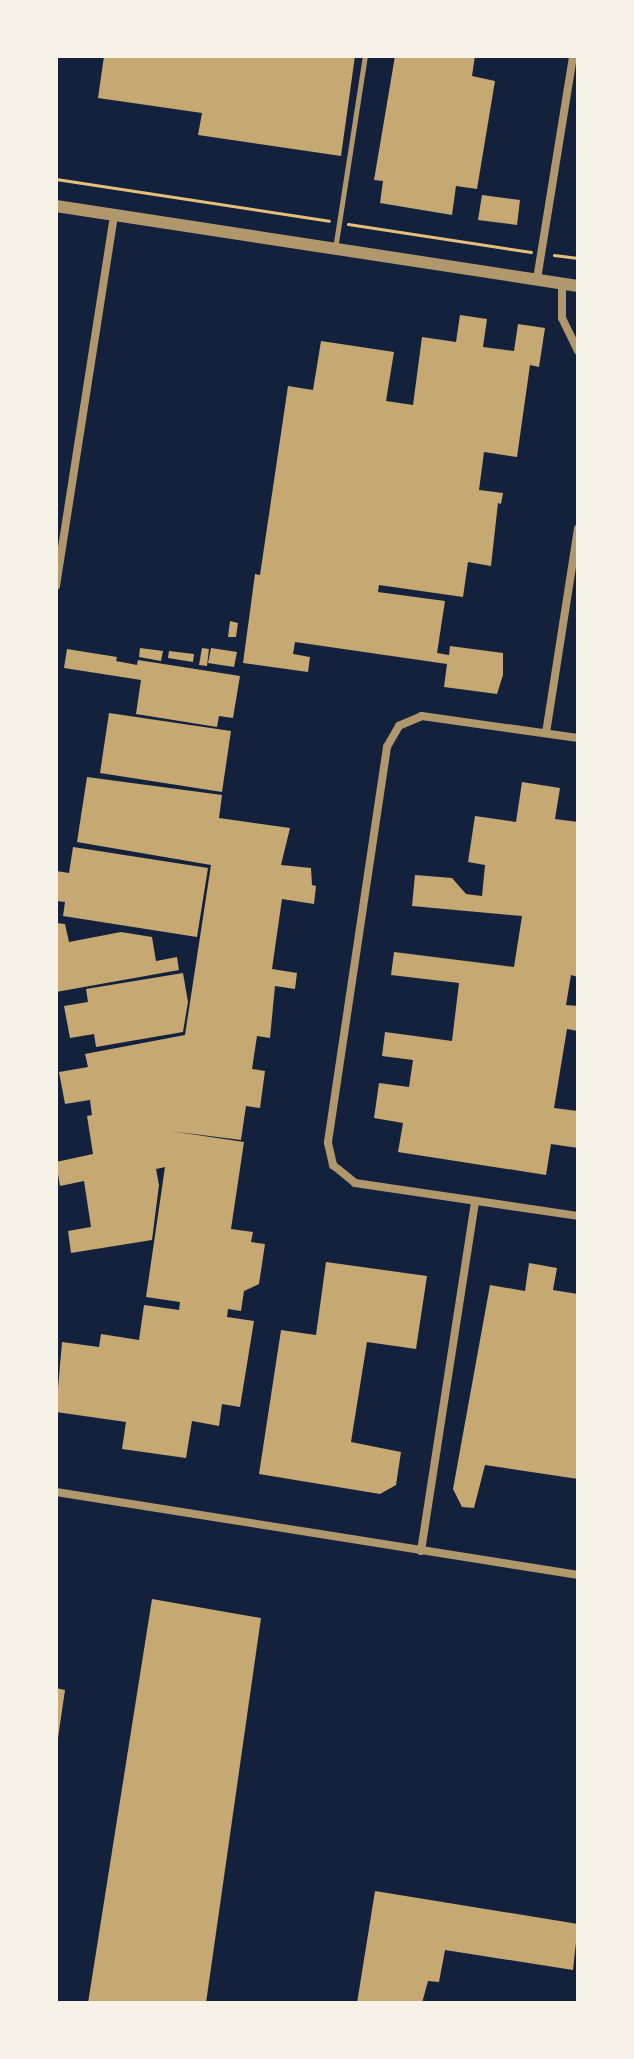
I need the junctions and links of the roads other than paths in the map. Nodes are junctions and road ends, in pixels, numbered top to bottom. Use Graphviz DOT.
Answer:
graph roads {
  1 [pos="365,56"];
  2 [pos="573,56"];
  3 [pos="56,206"];
  4 [pos="114,215"];
  5 [pos="335,249"];
  6 [pos="537,279"];
  7 [pos="562,283"];
  8 [pos="578,286"];
  9 [pos="578,351"];
  10 [pos="578,528"];
  11 [pos="56,586"];
  12 [pos="546,733"];
  13 [pos="578,738"];
  14 [pos="475,1201"];
  15 [pos="578,1216"];
  16 [pos="56,1492"];
  17 [pos="421,1551"];
  18 [pos="578,1575"];
  1 -- 5 [label="lane"];
  2 -- 6 [label="street"];
  3 -- 4 [label="street"];
  4 -- 5 [label="street"];
  4 -- 11 [label="street"];
  5 -- 6 [label="street"];
  6 -- 7 [label="street"];
  7 -- 8 [label="street"];
  7 -- 9 [label="street"];
  10 -- 12 [label="street"];
  12 -- 13 [label="street"];
  12 -- 14 [label="street"];
  14 -- 15 [label="street"];
  14 -- 17 [label="street"];
  16 -- 17 [label="street"];
  17 -- 18 [label="street"];
}
